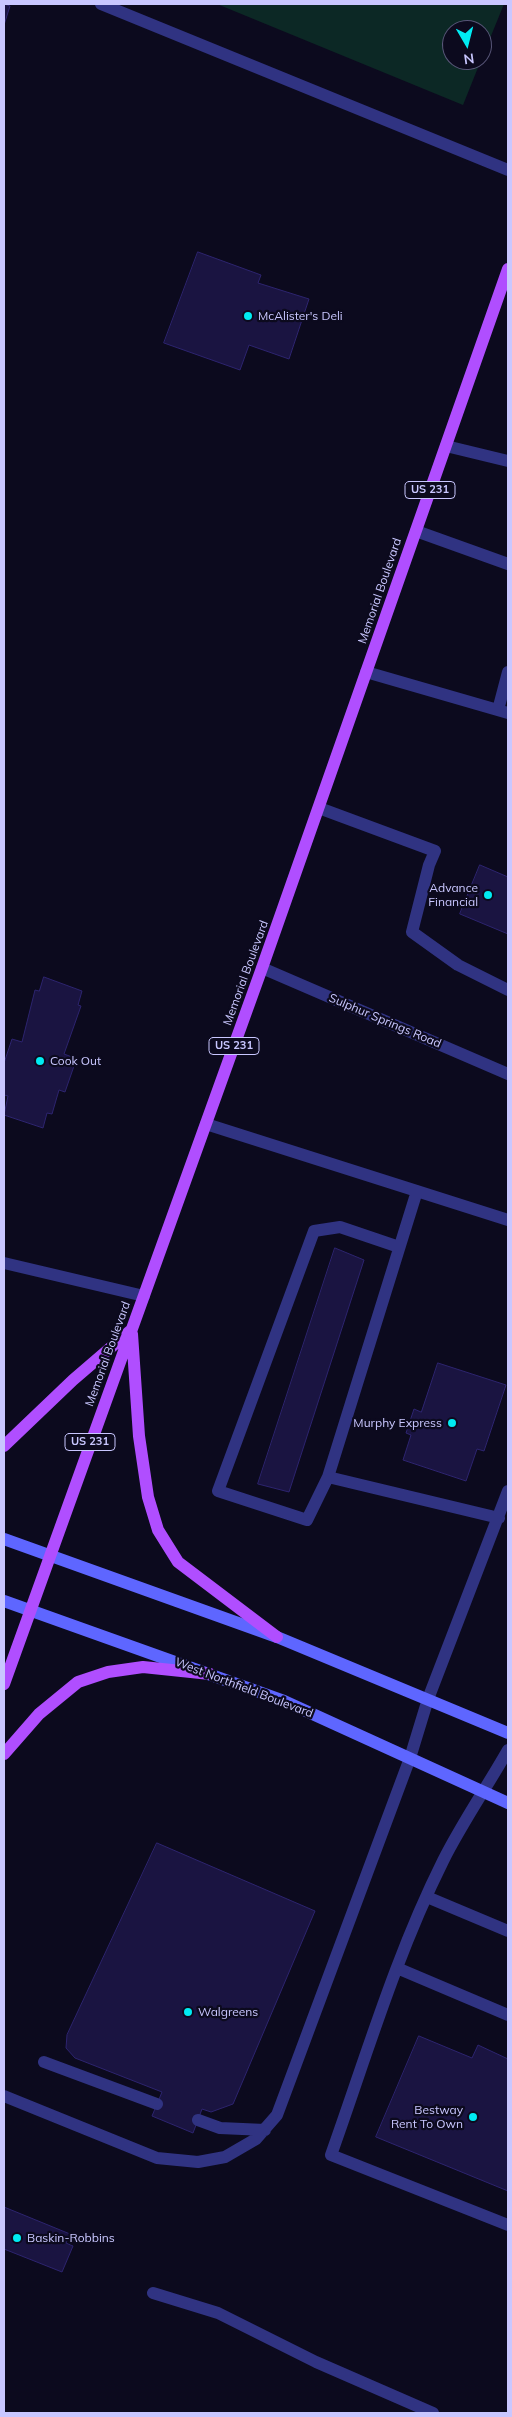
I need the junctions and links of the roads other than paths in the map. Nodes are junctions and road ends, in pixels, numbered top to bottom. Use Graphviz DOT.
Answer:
graph roads {
  1 [pos="101,4"];
  2 [pos="508,170"];
  3 [pos="508,269"];
  4 [pos="446,446"];
  5 [pos="508,461"];
  6 [pos="416,531"];
  7 [pos="508,564"];
  8 [pos="366,672"];
  9 [pos="508,672"];
  10 [pos="503,711"];
  11 [pos="318,808"];
  12 [pos="262,968"];
  13 [pos="508,990"];
  14 [pos="507,1071"];
  15 [pos="206,1124"];
  16 [pos="417,1191"];
  17 [pos="508,1220"];
  18 [pos="399,1248"];
  19 [pos="4,1264"];
  20 [pos="144,1296"];
  21 [pos="132,1329"];
  22 [pos="4,1446"];
  23 [pos="328,1477"];
  24 [pos="508,1491"];
  25 [pos="499,1518"];
  26 [pos="4,1539"];
  27 [pos="49,1555"];
  28 [pos="4,1601"];
  29 [pos="29,1610"];
  30 [pos="277,1637"];
  31 [pos="210,1674"];
  32 [pos="4,1684"];
  33 [pos="428,1699"];
  34 [pos="508,1733"];
  35 [pos="508,1750"];
  36 [pos="4,1754"];
  37 [pos="410,1758"];
  38 [pos="484,1792"];
  39 [pos="508,1803"];
  40 [pos="427,1897"];
  41 [pos="508,1931"];
  42 [pos="397,1968"];
  43 [pos="508,2015"];
  44 [pos="44,2062"];
  45 [pos="4,2096"];
  46 [pos="157,2104"];
  47 [pos="198,2120"];
  48 [pos="264,2130"];
  49 [pos="508,2225"];
  50 [pos="153,2293"];
  51 [pos="433,2413"];
  1 -- 2 [label="street"];
  3 -- 4 [label="main road, Memorial Boulevard / US 231"];
  4 -- 5 [label="street"];
  4 -- 6 [label="main road, Memorial Boulevard / US 231"];
  6 -- 7 [label="street"];
  6 -- 8 [label="main road, Memorial Boulevard / US 231"];
  8 -- 10 [label="street"];
  8 -- 11 [label="main road, Memorial Boulevard / US 231"];
  9 -- 10 [label="street"];
  11 -- 12 [label="main road, Memorial Boulevard / US 231"];
  11 -- 13 [label="street"];
  12 -- 14 [label="street, Sulphur Springs Road"];
  12 -- 15 [label="main road, Memorial Boulevard / US 231"];
  15 -- 16 [label="street"];
  15 -- 20 [label="main road, Memorial Boulevard / US 231"];
  16 -- 17 [label="street"];
  16 -- 18 [label="street"];
  18 -- 23 [label="street"];
  18 -- 23 [label="street"];
  19 -- 20 [label="street"];
  20 -- 21 [label="main road, Memorial Boulevard / US 231"];
  21 -- 22 [label="main road"];
  21 -- 27 [label="main road, Memorial Boulevard / US 231"];
  21 -- 30 [label="main road"];
  23 -- 25 [label="street"];
  24 -- 25 [label="street"];
  25 -- 33 [label="street"];
  26 -- 27 [label="main road"];
  27 -- 29 [label="main road, Memorial Boulevard / US 231"];
  27 -- 30 [label="main road"];
  28 -- 29 [label="main road, West Northfield Boulevard"];
  29 -- 31 [label="main road, West Northfield Boulevard"];
  29 -- 32 [label="main road, Memorial Boulevard / US 231"];
  30 -- 33 [label="main road"];
  31 -- 36 [label="main road"];
  31 -- 37 [label="main road, West Northfield Boulevard"];
  33 -- 34 [label="main road"];
  33 -- 37 [label="street"];
  35 -- 38 [label="street"];
  37 -- 38 [label="main road, West Northfield Boulevard"];
  37 -- 48 [label="street"];
  38 -- 39 [label="main road, West Northfield Boulevard"];
  38 -- 40 [label="street"];
  40 -- 41 [label="street"];
  40 -- 42 [label="street"];
  42 -- 43 [label="street"];
  42 -- 49 [label="street"];
  44 -- 46 [label="street"];
  45 -- 48 [label="street"];
  47 -- 48 [label="street"];
  50 -- 51 [label="street"];
}
